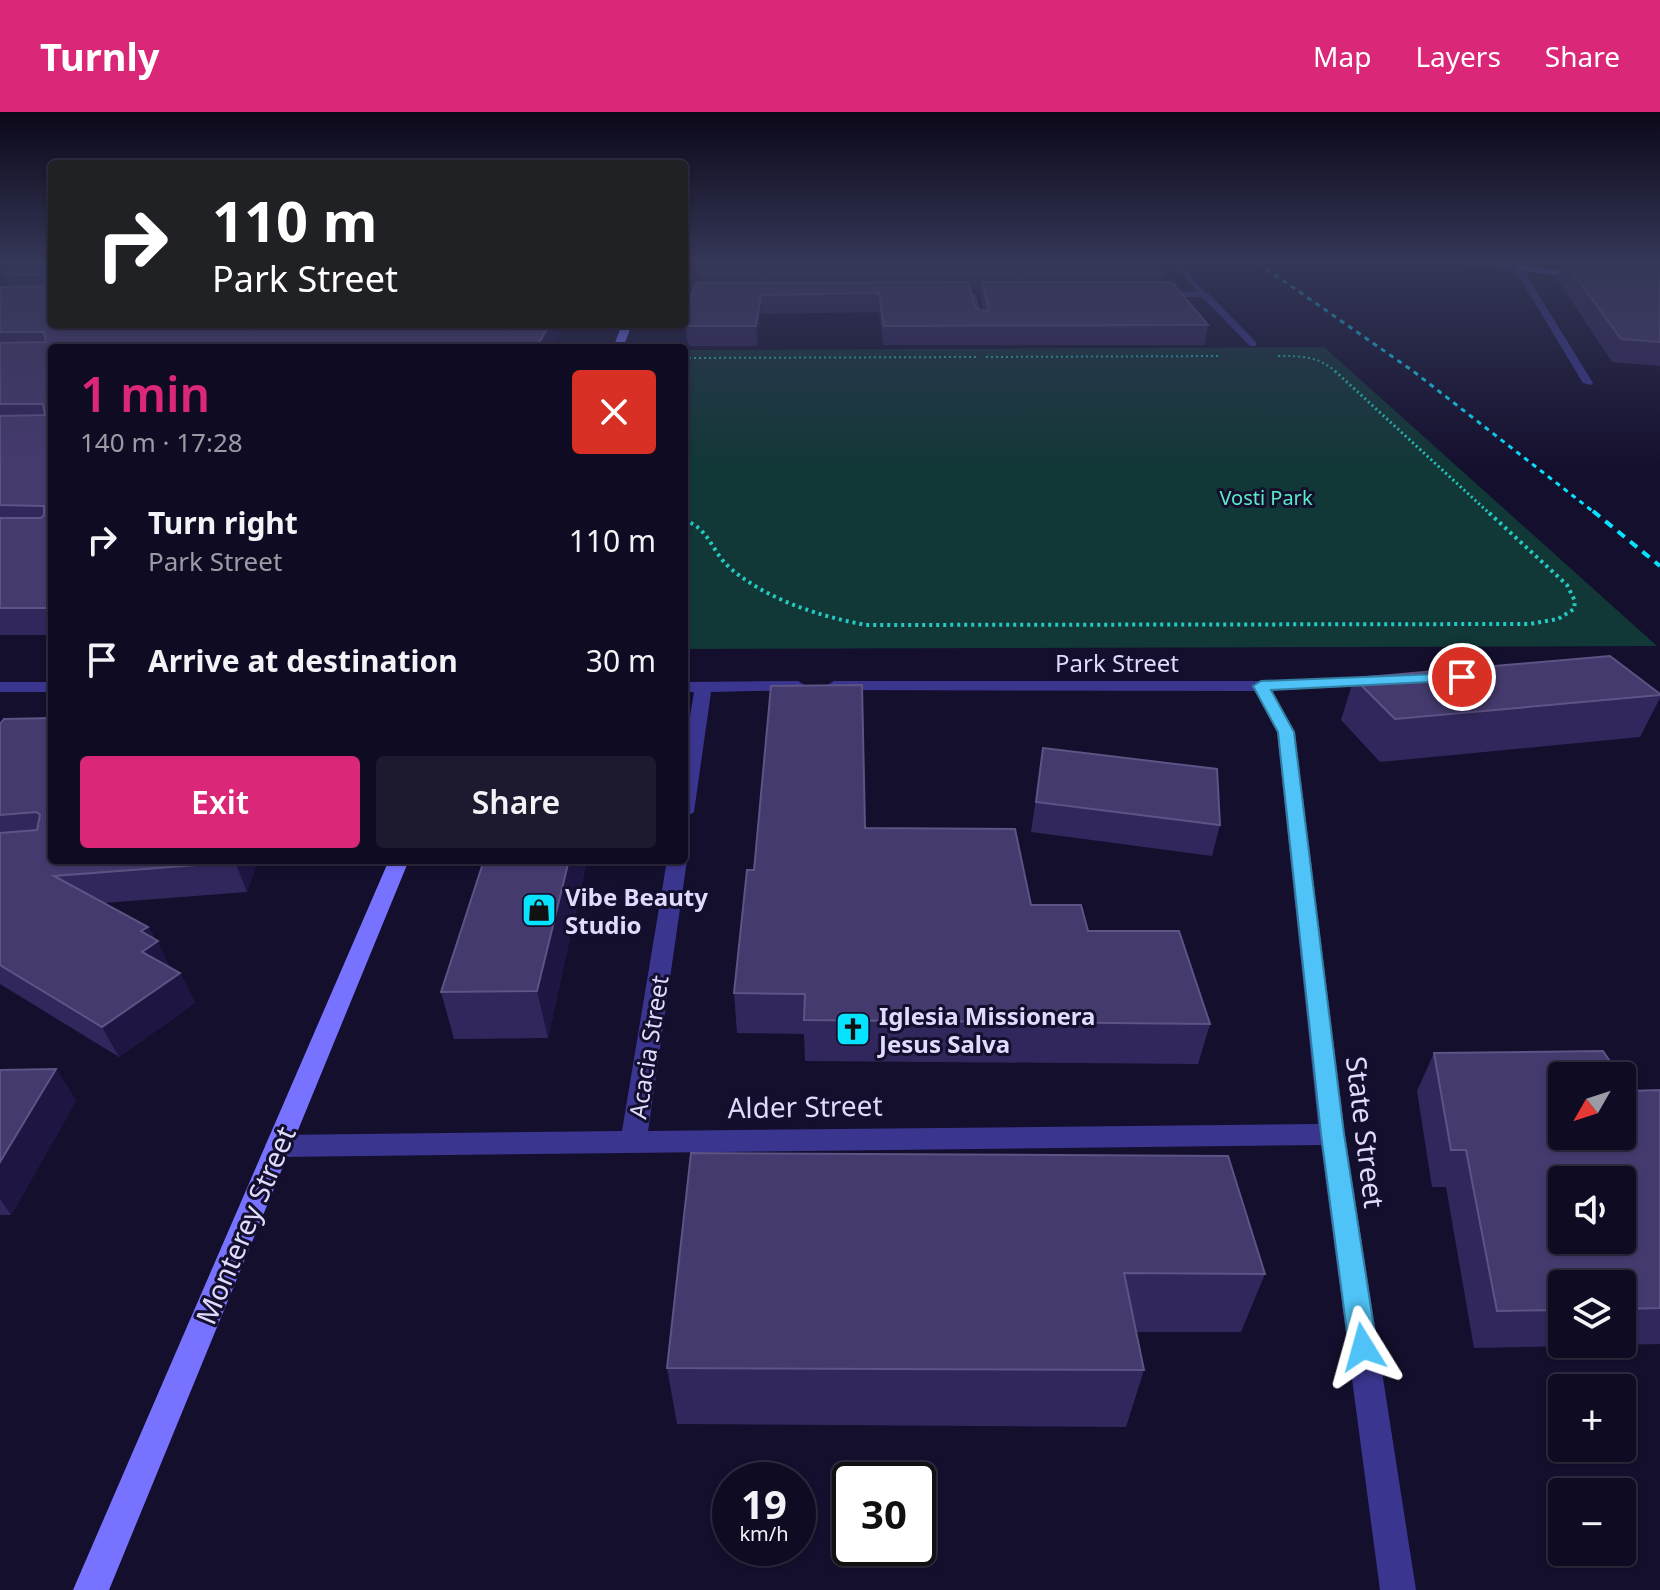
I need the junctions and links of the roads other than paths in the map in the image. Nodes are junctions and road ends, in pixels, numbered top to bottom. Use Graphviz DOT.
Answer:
graph roads {
  1 [pos="1241,332"];
  2 [pos="1557,332"];
  3 [pos="1253,344"];
  4 [pos="1588,383"];
  5 [pos="1393,680"];
  6 [pos="703,686"];
  7 [pos="1261,686"];
  8 [pos="0,687"];
  9 [pos="48,687"];
  10 [pos="688,687"];
  11 [pos="688,785"];
  12 [pos="397,864"];
  13 [pos="676,864"];
  14 [pos="1332,1134"];
  15 [pos="634,1140"];
  16 [pos="278,1146"];
  17 [pos="91,1590"];
  18 [pos="1398,1590"];
  1 -- 3 [label="street"];
  2 -- 4 [label="street"];
  5 -- 7 [label="street, Park Street"];
  6 -- 7 [label="street, Park Street"];
  6 -- 10 [label="street, Park Street"];
  6 -- 11 [label="street"];
  7 -- 14 [label="street, State Street"];
  8 -- 9 [label="street"];
  12 -- 16 [label="street, Monterey Street"];
  13 -- 15 [label="street, Acacia Street"];
  14 -- 15 [label="street, Alder Street"];
  14 -- 18 [label="street, State Street"];
  15 -- 16 [label="street, Alder Street"];
  16 -- 17 [label="street, Monterey Street"];
}
